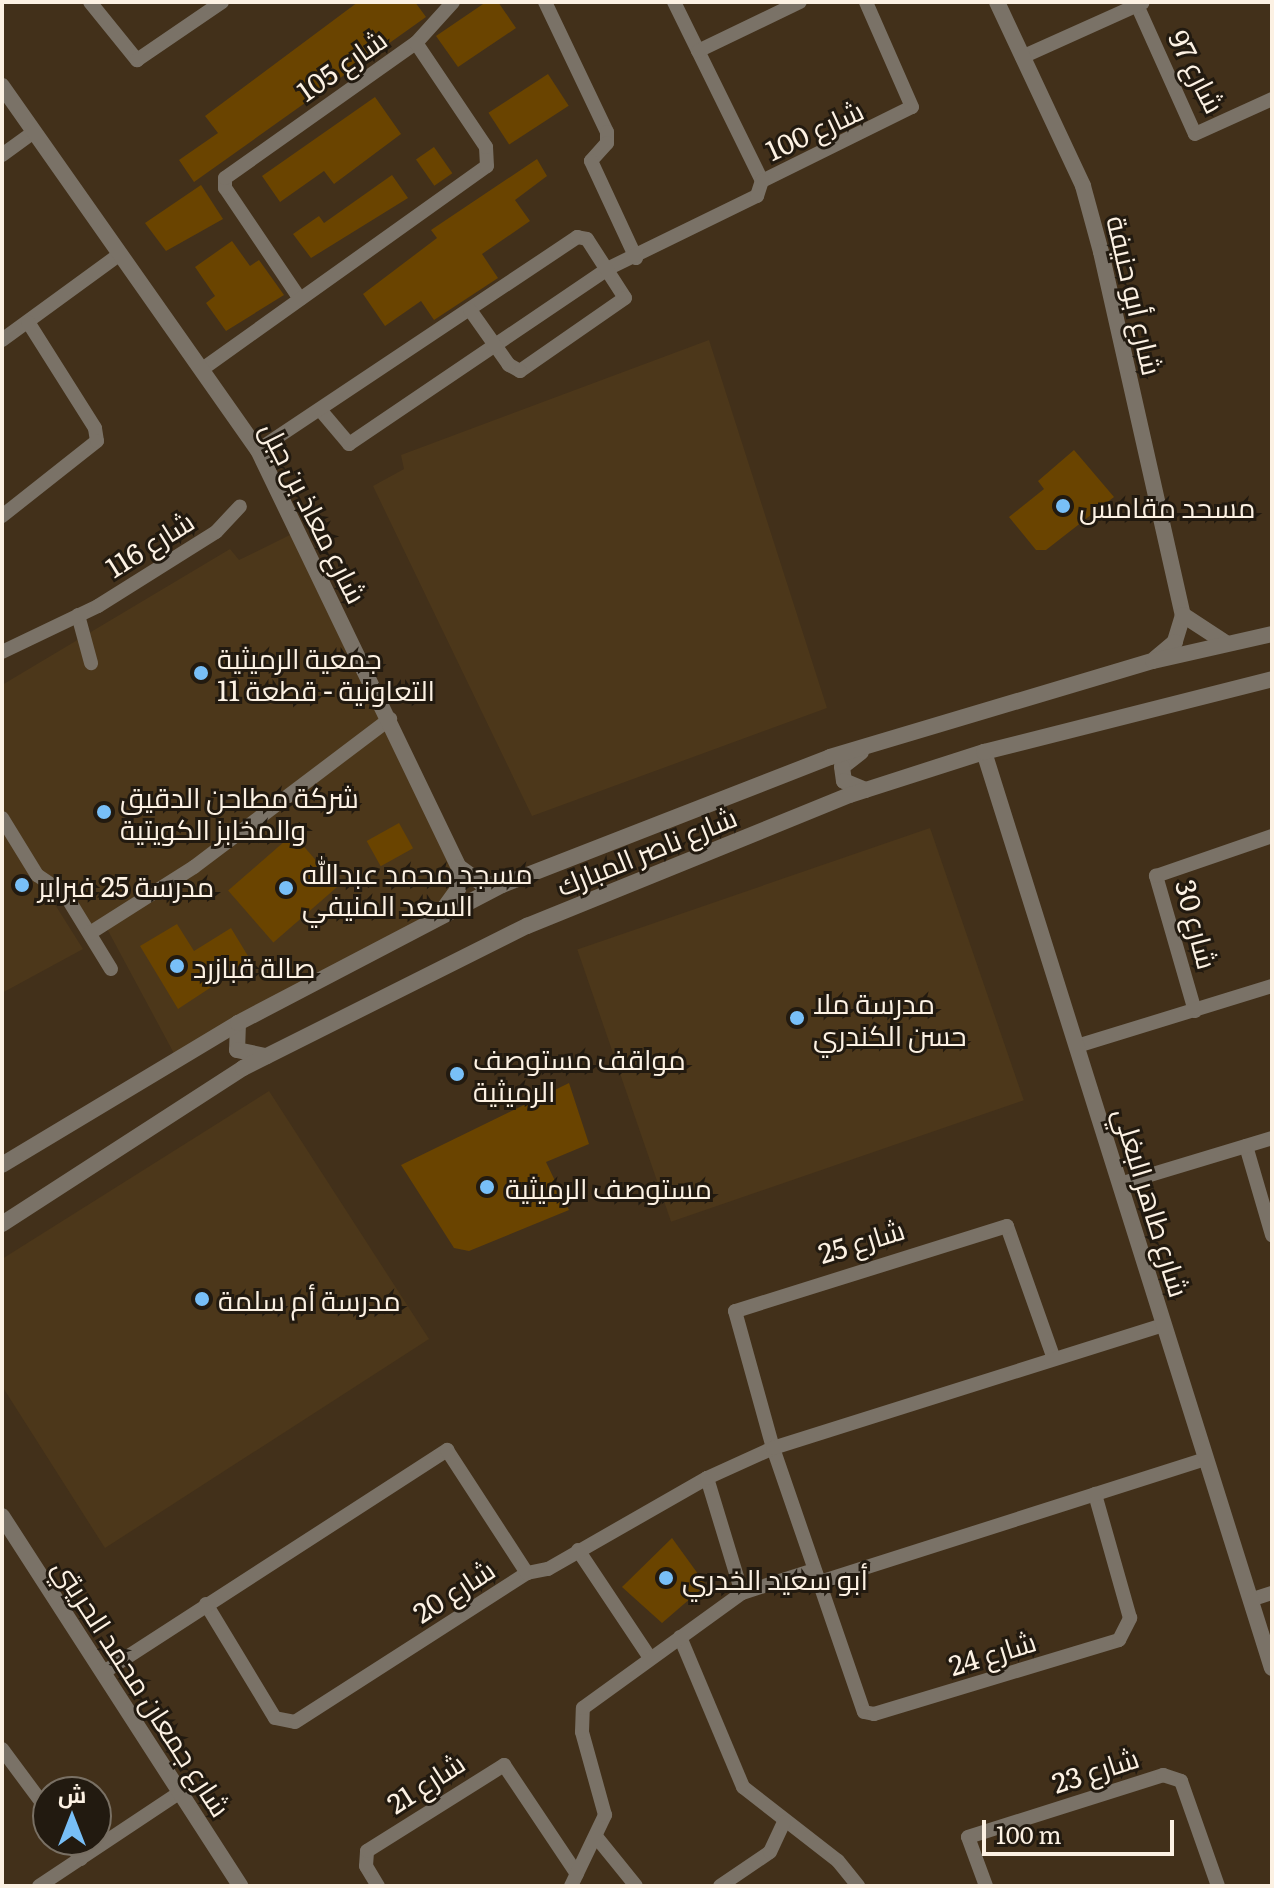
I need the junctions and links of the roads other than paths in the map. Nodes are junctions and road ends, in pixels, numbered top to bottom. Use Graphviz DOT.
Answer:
graph roads {
  1 [pos="90,2"];
  2 [pos="222,2"];
  3 [pos="545,2"];
  4 [pos="674,2"];
  5 [pos="800,2"];
  6 [pos="866,2"];
  7 [pos="997,2"];
  8 [pos="1140,4"];
  9 [pos="444,6"];
  10 [pos="416,43"];
  11 [pos="698,51"];
  12 [pos="1022,57"];
  13 [pos="2,86"];
  14 [pos="1272,99"];
  15 [pos="34,132"];
  16 [pos="2,155"];
  17 [pos="762,181"];
  18 [pos="120,254"];
  19 [pos="636,258"];
  20 [pos="607,269"];
  21 [pos="300,299"];
  22 [pos="470,310"];
  23 [pos="28,322"];
  24 [pos="2,340"];
  25 [pos="494,345"];
  26 [pos="201,370"];
  27 [pos="322,412"];
  28 [pos="258,450"];
  29 [pos="240,506"];
  30 [pos="2,516"];
  31 [pos="78,615"];
  32 [pos="1183,615"];
  33 [pos="1272,634"];
  34 [pos="1226,643"];
  35 [pos="2,652"];
  36 [pos="1153,661"];
  37 [pos="91,663"];
  38 [pos="1272,679"];
  39 [pos="390,719"];
  40 [pos="865,748"];
  41 [pos="984,752"];
  42 [pos="865,790"];
  43 [pos="2,818"];
  44 [pos="1272,836"];
  45 [pos="459,867"];
  46 [pos="502,885"];
  47 [pos="432,919"];
  48 [pos="90,933"];
  49 [pos="111,969"];
  50 [pos="1272,986"];
  51 [pos="1195,1011"];
  52 [pos="238,1023"];
  53 [pos="1077,1046"];
  54 [pos="270,1057"];
  55 [pos="1272,1138"];
  56 [pos="1246,1146"];
  57 [pos="2,1165"];
  58 [pos="1120,1184"];
  59 [pos="2,1224"];
  60 [pos="1272,1235"];
  61 [pos="1164,1325"];
  62 [pos="1054,1359"];
  63 [pos="773,1448"];
  64 [pos="1206,1459"];
  65 [pos="707,1478"];
  66 [pos="1095,1494"];
  67 [pos="795,1515"];
  68 [pos="2,1516"];
  69 [pos="578,1550"];
  70 [pos="527,1573"];
  71 [pos="817,1576"];
  72 [pos="742,1593"];
  73 [pos="1272,1593"];
  74 [pos="1250,1600"];
  75 [pos="206,1604"];
  76 [pos="680,1637"];
  77 [pos="650,1658"];
  78 [pos="1272,1668"];
  79 [pos="104,1672"];
  80 [pos="2,1749"];
  81 [pos="32,1789"];
  82 [pos="179,1793"];
  83 [pos="784,1822"];
  84 [pos="598,1839"];
  85 [pos="79,1856"];
  86 [pos="81,1859"];
  87 [pos="574,1880"];
  88 [pos="39,1886"];
  89 [pos="240,1886"];
  90 [pos="378,1886"];
  91 [pos="636,1886"];
  92 [pos="720,1886"];
  93 [pos="858,1886"];
  94 [pos="986,1886"];
  95 [pos="1218,1886"];
  1 -- 2 [label="street"];
  3 -- 19 [label="street"];
  4 -- 11 [label="street, شارع 100"];
  5 -- 11 [label="street"];
  6 -- 17 [label="street, شارع 100"];
  7 -- 12 [label="street, شارع أبو حنيفة"];
  8 -- 12 [label="street, شارع 97"];
  8 -- 14 [label="street, شارع 97"];
  9 -- 10 [label="street"];
  10 -- 21 [label="street, شارع 105"];
  10 -- 21 [label="street, شارع 105"];
  11 -- 17 [label="street, شارع 100"];
  12 -- 32 [label="street, شارع أبو حنيفة"];
  13 -- 15 [label="street, شارع معاذ بن جبل"];
  15 -- 16 [label="street"];
  15 -- 18 [label="street, شارع معاذ بن جبل"];
  17 -- 19 [label="street"];
  18 -- 23 [label="street"];
  18 -- 26 [label="street, شارع معاذ بن جبل"];
  19 -- 20 [label="street"];
  20 -- 22 [label="street"];
  20 -- 25 [label="street"];
  20 -- 25 [label="street"];
  21 -- 26 [label="street, شارع 105"];
  22 -- 25 [label="street"];
  22 -- 27 [label="street"];
  23 -- 24 [label="street"];
  23 -- 30 [label="street"];
  25 -- 27 [label="street"];
  26 -- 28 [label="street, شارع معاذ بن جبل"];
  27 -- 28 [label="street"];
  28 -- 39 [label="street, شارع معاذ بن جبل"];
  29 -- 31 [label="street, شارع 116"];
  31 -- 35 [label="street, شارع 116"];
  31 -- 37 [label="street"];
  32 -- 34 [label="street"];
  32 -- 36 [label="street"];
  33 -- 34 [label="street, شارع ناصر المبارك"];
  34 -- 36 [label="street, شارع ناصر المبارك"];
  36 -- 40 [label="street, شارع ناصر المبارك"];
  38 -- 41 [label="street, شارع ناصر المبارك"];
  39 -- 45 [label="street, شارع معاذ بن جبل"];
  39 -- 48 [label="street"];
  40 -- 42 [label="street"];
  40 -- 46 [label="street, شارع ناصر المبارك"];
  41 -- 42 [label="street, شارع ناصر المبارك"];
  41 -- 53 [label="street, شارع طاهر البغلي"];
  42 -- 54 [label="street, شارع ناصر المبارك"];
  43 -- 48 [label="street"];
  44 -- 51 [label="street, شارع 30"];
  45 -- 46 [label="street"];
  45 -- 47 [label="street"];
  46 -- 47 [label="street, شارع ناصر المبارك"];
  47 -- 52 [label="street, شارع ناصر المبارك"];
  48 -- 49 [label="street"];
  50 -- 51 [label="street, شارع 30"];
  51 -- 53 [label="street, شارع 30"];
  52 -- 54 [label="street"];
  52 -- 57 [label="street, شارع ناصر المبارك"];
  53 -- 58 [label="street, شارع طاهر البغلي"];
  54 -- 59 [label="street, شارع ناصر المبارك"];
  55 -- 56 [label="street"];
  56 -- 58 [label="street"];
  56 -- 60 [label="street"];
  58 -- 61 [label="street, شارع طاهر البغلي"];
  61 -- 62 [label="street"];
  61 -- 64 [label="street, شارع طاهر البغلي"];
  62 -- 63 [label="street"];
  62 -- 63 [label="street, شارع 25"];
  63 -- 65 [label="street"];
  63 -- 67 [label="street, شارع 25"];
  64 -- 66 [label="street"];
  64 -- 74 [label="street, شارع طاهر البغلي"];
  65 -- 69 [label="street"];
  65 -- 72 [label="street"];
  66 -- 71 [label="street"];
  66 -- 71 [label="street, شارع 24"];
  67 -- 71 [label="street, شارع 24"];
  68 -- 79 [label="street, شارع جمعان محمد الحريتي"];
  69 -- 70 [label="street"];
  69 -- 77 [label="street"];
  70 -- 75 [label="street, شارع 20"];
  70 -- 75 [label="street, شارع 20"];
  71 -- 72 [label="street"];
  72 -- 76 [label="street"];
  73 -- 74 [label="street"];
  74 -- 78 [label="street, شارع طاهر البغلي"];
  75 -- 79 [label="street, شارع 20"];
  76 -- 77 [label="street"];
  76 -- 83 [label="street"];
  77 -- 84 [label="street"];
  79 -- 82 [label="street, شارع جمعان محمد الحريتي"];
  80 -- 81 [label="street"];
  82 -- 86 [label="street"];
  82 -- 89 [label="street, شارع جمعان محمد الحريتي"];
  83 -- 92 [label="street"];
  83 -- 93 [label="street"];
  84 -- 87 [label="street"];
  84 -- 91 [label="street"];
  85 -- 86 [label="street"];
  86 -- 88 [label="street"];
  87 -- 90 [label="street, شارع 21"];
  94 -- 95 [label="street, شارع 23"];
}
